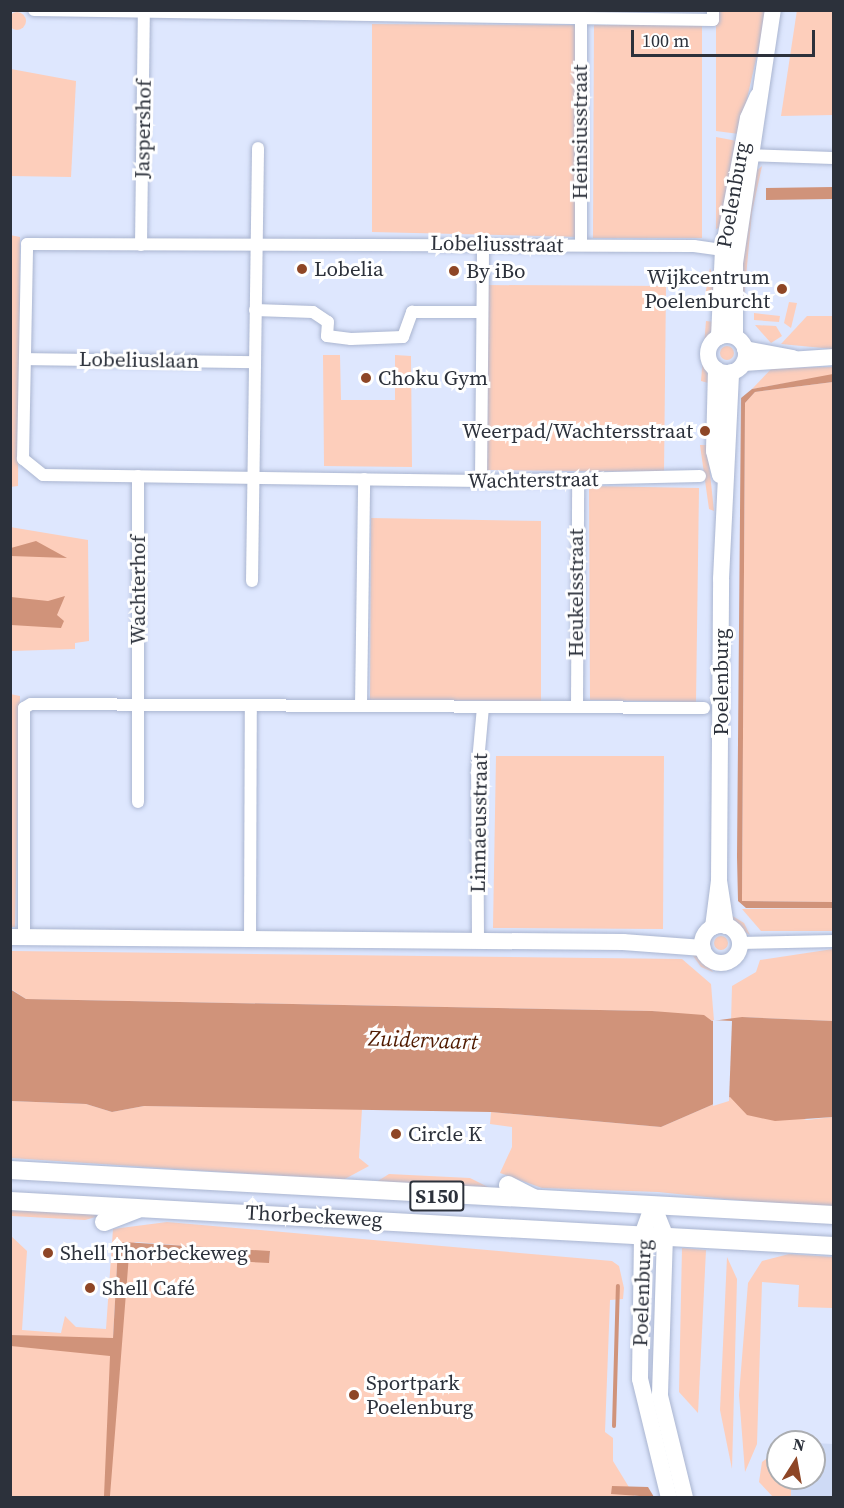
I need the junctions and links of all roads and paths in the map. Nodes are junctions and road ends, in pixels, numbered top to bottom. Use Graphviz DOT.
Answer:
graph roads {
  1 [pos="773,10"];
  2 [pos="34,11"];
  3 [pos="256,13"];
  4 [pos="144,14"];
  5 [pos="481,14"];
  6 [pos="713,15"];
  7 [pos="581,18"];
  8 [pos="258,148"];
  9 [pos="747,156"];
  10 [pos="834,158"];
  11 [pos="483,244"];
  12 [pos="141,245"];
  13 [pos="581,245"];
  14 [pos="256,246"];
  15 [pos="730,251"];
  16 [pos="255,310"];
  17 [pos="482,312"];
  18 [pos="731,354"];
  19 [pos="834,357"];
  20 [pos="25,359"];
  21 [pos="252,362"];
  22 [pos="138,476"];
  23 [pos="700,476"];
  24 [pos="252,478"];
  25 [pos="578,478"];
  26 [pos="364,480"];
  27 [pos="481,481"];
  28 [pos="252,581"];
  29 [pos="137,705"];
  30 [pos="251,705"];
  31 [pos="361,706"];
  32 [pos="483,707"];
  33 [pos="577,707"];
  34 [pos="704,708"];
  35 [pos="138,802"];
  36 [pos="711,935"];
  37 [pos="17,937"];
  38 [pos="249,939"];
  39 [pos="478,940"];
  40 [pos="834,940"];
  41 [pos="740,943"];
  42 [pos="10,1170"];
  43 [pos="367,1179"];
  44 [pos="508,1185"];
  45 [pos="334,1190"];
  46 [pos="10,1201"];
  47 [pos="540,1201"];
  48 [pos="653,1204"];
  49 [pos="145,1207"];
  50 [pos="834,1215"];
  51 [pos="105,1222"];
  52 [pos="642,1235"];
  53 [pos="665,1235"];
  54 [pos="834,1246"];
  55 [pos="669,1497"];
  56 [pos="685,1497"];
  1 -- 9 [label="street, Poelenburg"];
  2 -- 4 [label="street"];
  3 -- 4 [label="street"];
  3 -- 5 [label="street"];
  4 -- 12 [label="street, Jaspershof"];
  5 -- 7 [label="street"];
  6 -- 7 [label="street"];
  7 -- 13 [label="street, Heinsiusstraat"];
  8 -- 14 [label="street"];
  9 -- 10 [label="street"];
  9 -- 15 [label="street, Poelenburg"];
  11 -- 13 [label="street, Lobeliusstraat"];
  11 -- 14 [label="street, Lobeliusstraat"];
  11 -- 17 [label="street"];
  12 -- 14 [label="street, Lobeliusstraat"];
  12 -- 20 [label="street, Lobeliusstraat"];
  13 -- 15 [label="street, Lobeliusstraat"];
  14 -- 16 [label="street"];
  15 -- 18 [label="street, Poelenburg"];
  16 -- 17 [label="street"];
  16 -- 21 [label="street"];
  17 -- 27 [label="street"];
  18 -- 19 [label="street"];
  18 -- 36 [label="street, Poelenburg"];
  20 -- 21 [label="street, Lobeliuslaan"];
  20 -- 22 [label="street, Wachterstraat"];
  21 -- 24 [label="street"];
  22 -- 24 [label="street, Wachterstraat"];
  22 -- 29 [label="street, Wachterhof"];
  23 -- 25 [label="street, Wachterstraat"];
  24 -- 26 [label="street, Wachterstraat"];
  24 -- 28 [label="street"];
  25 -- 27 [label="street, Wachterstraat"];
  25 -- 33 [label="street, Heukelsstraat"];
  26 -- 27 [label="street, Wachterstraat"];
  26 -- 31 [label="street"];
  29 -- 30 [label="street"];
  29 -- 35 [label="street"];
  29 -- 37 [label="street"];
  30 -- 31 [label="street"];
  30 -- 38 [label="street"];
  31 -- 32 [label="street"];
  32 -- 33 [label="street"];
  32 -- 39 [label="street, Linnaeusstraat"];
  33 -- 34 [label="street"];
  36 -- 39 [label="street"];
  36 -- 41 [label="street"];
  36 -- 41 [label="street"];
  37 -- 38 [label="street"];
  38 -- 39 [label="street"];
  40 -- 41 [label="street"];
  42 -- 45 [label="main road, Thorbeckeweg / S150"];
  43 -- 45 [label="main road"];
  44 -- 47 [label="main road"];
  45 -- 47 [label="main road, Thorbeckeweg / S150"];
  46 -- 49 [label="main road, Thorbeckeweg / S150"];
  47 -- 48 [label="main road, Thorbeckeweg / S150"];
  48 -- 50 [label="main road, Thorbeckeweg / S150"];
  48 -- 52 [label="street, Poelenburg"];
  48 -- 53 [label="street, Poelenburg"];
  49 -- 51 [label="main road"];
  49 -- 52 [label="main road, Thorbeckeweg / S150"];
  52 -- 53 [label="main road, Thorbeckeweg / S150"];
  52 -- 55 [label="street, Poelenburg"];
  53 -- 54 [label="main road, Thorbeckeweg / S150"];
  53 -- 56 [label="street, Poelenburg"];
}
